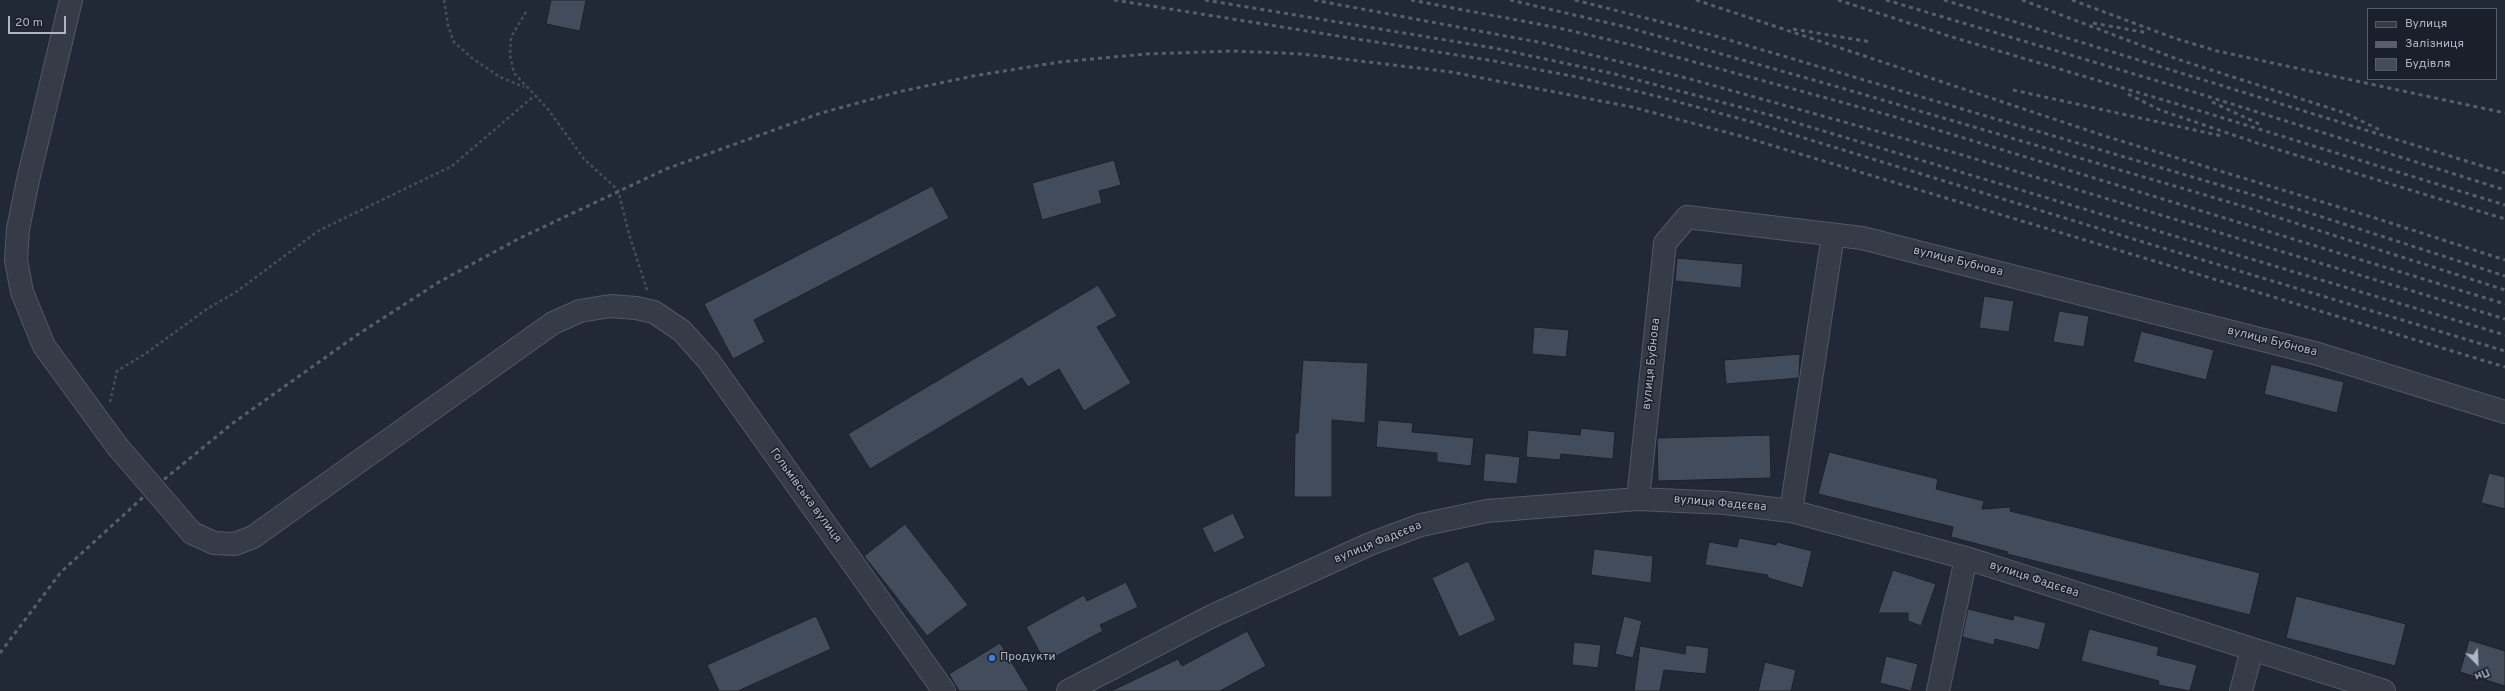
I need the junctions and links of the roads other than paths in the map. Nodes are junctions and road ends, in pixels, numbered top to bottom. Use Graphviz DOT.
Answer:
graph roads {
  1 [pos="71,0"];
  2 [pos="1833,235"];
  3 [pos="0,244"];
  4 [pos="19,274"];
  5 [pos="2505,412"];
  6 [pos="1638,499"];
  7 [pos="1790,511"];
  8 [pos="1966,558"];
  9 [pos="2252,650"];
  10 [pos="944,691"];
  11 [pos="1068,691"];
  12 [pos="1938,691"];
  13 [pos="2241,691"];
  14 [pos="2384,691"];
  1 -- 4 [label="street"];
  2 -- 5 [label="street, вулиця Бубнова"];
  2 -- 6 [label="street, вулиця Бубнова"];
  2 -- 7 [label="street"];
  3 -- 4 [label="street"];
  4 -- 10 [label="street, Гольмівська вулиця, bridge"];
  6 -- 7 [label="street, вулиця Фадєєва"];
  6 -- 11 [label="street, вулиця Фадєєва"];
  7 -- 8 [label="street, вулиця Фадєєва"];
  8 -- 9 [label="street, вулиця Фадєєва"];
  8 -- 12 [label="street"];
  9 -- 13 [label="street"];
  9 -- 14 [label="street, вулиця Фадєєва"];
}
